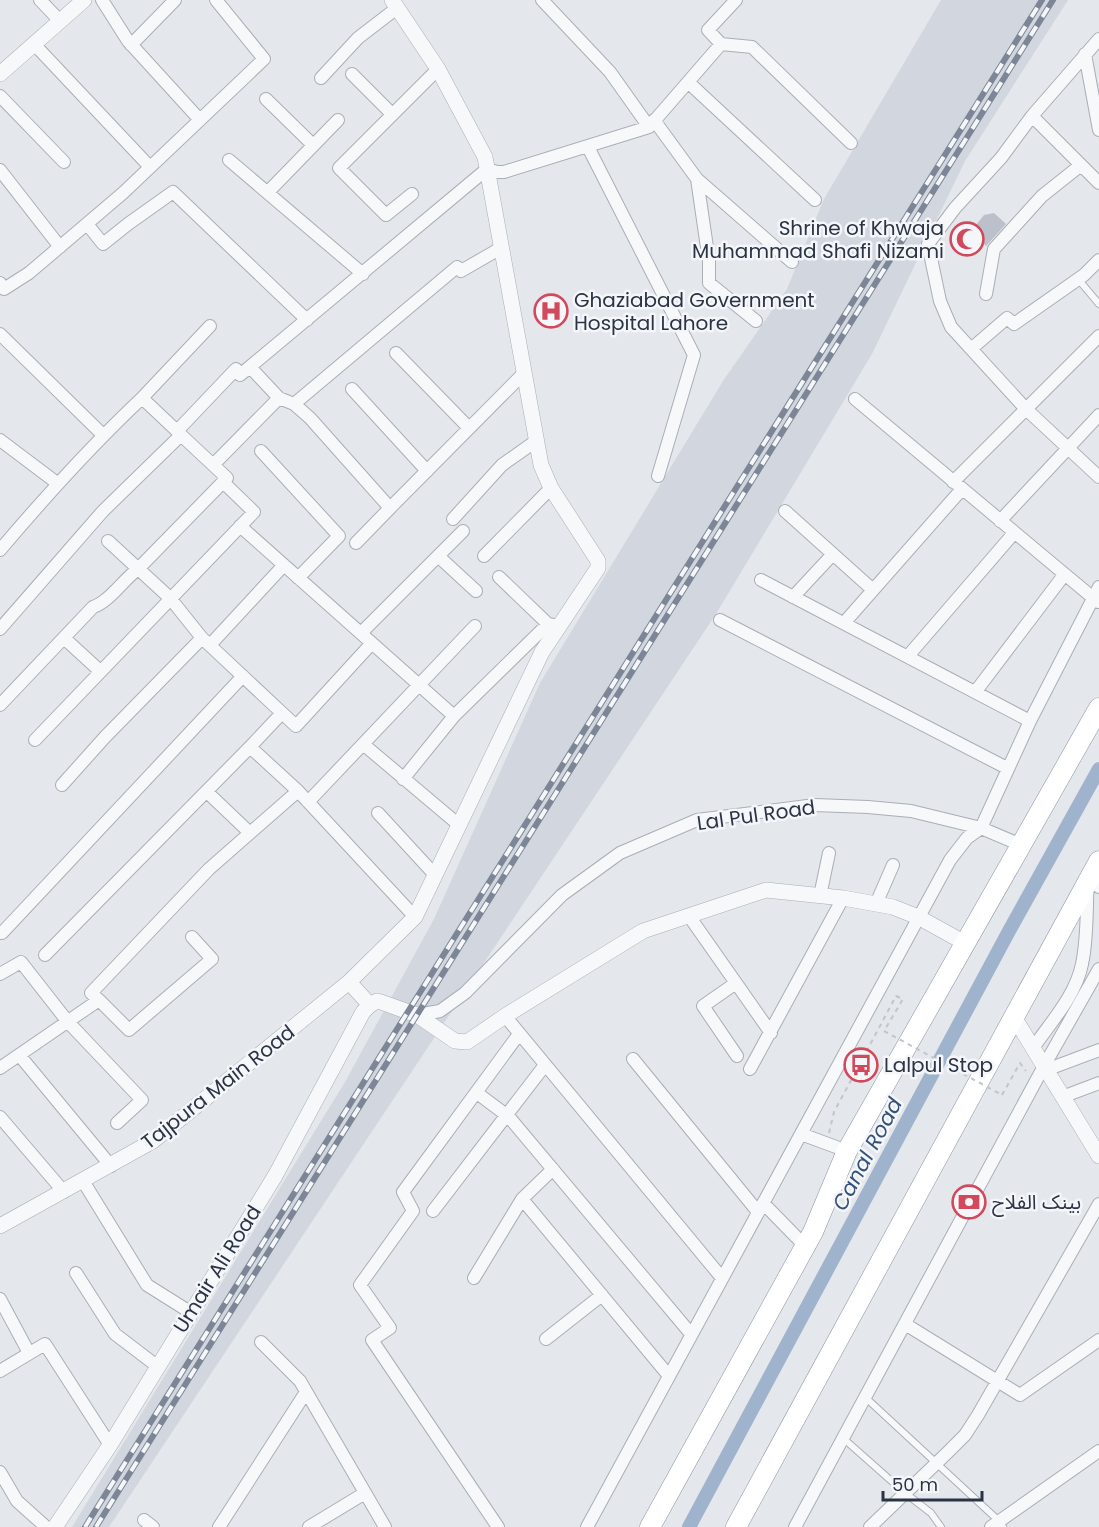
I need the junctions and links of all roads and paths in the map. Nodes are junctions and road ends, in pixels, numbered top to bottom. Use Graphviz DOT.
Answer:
graph roads {
  1 [pos="40,0"];
  2 [pos="84,0"];
  3 [pos="102,0"];
  4 [pos="175,0"];
  5 [pos="216,0"];
  6 [pos="542,0"];
  7 [pos="736,0"];
  8 [pos="394,4"];
  9 [pos="60,21"];
  10 [pos="1099,39"];
  11 [pos="34,44"];
  12 [pos="721,44"];
  13 [pos="131,45"];
  14 [pos="1085,54"];
  15 [pos="438,69"];
  16 [pos="0,74"];
  17 [pos="352,74"];
  18 [pos="321,78"];
  19 [pos="688,82"];
  20 [pos="0,96"];
  21 [pos="266,99"];
  22 [pos="392,114"];
  23 [pos="1032,116"];
  24 [pos="1098,116"];
  25 [pos="200,120"];
  26 [pos="338,120"];
  27 [pos="652,123"];
  28 [pos="1099,130"];
  29 [pos="851,142"];
  30 [pos="313,145"];
  31 [pos="588,147"];
  32 [pos="229,160"];
  33 [pos="64,162"];
  34 [pos="1081,165"];
  35 [pos="150,168"];
  36 [pos="487,169"];
  37 [pos="0,170"];
  38 [pos="697,179"];
  39 [pos="1099,183"];
  40 [pos="268,192"];
  41 [pos="412,194"];
  42 [pos="815,200"];
  43 [pos="87,224"];
  44 [pos="60,247"];
  45 [pos="501,248"];
  46 [pos="1099,260"];
  47 [pos="792,262"];
  48 [pos="363,274"];
  49 [pos="1078,279"];
  50 [pos="1,289"];
  51 [pos="986,294"];
  52 [pos="1099,304"];
  53 [pos="307,320"];
  54 [pos="756,321"];
  55 [pos="210,326"];
  56 [pos="0,334"];
  57 [pos="1099,336"];
  58 [pos="971,349"];
  59 [pos="396,353"];
  60 [pos="250,367"];
  61 [pos="524,374"];
  62 [pos="352,389"];
  63 [pos="142,398"];
  64 [pos="279,398"];
  65 [pos="855,399"];
  66 [pos="294,404"];
  67 [pos="1026,409"];
  68 [pos="1099,415"];
  69 [pos="469,428"];
  70 [pos="179,433"];
  71 [pos="103,435"];
  72 [pos="0,440"];
  73 [pos="536,441"];
  74 [pos="1069,447"];
  75 [pos="261,451"];
  76 [pos="213,465"];
  77 [pos="427,471"];
  78 [pos="658,476"];
  79 [pos="1099,477"];
  80 [pos="223,482"];
  81 [pos="57,483"];
  82 [pos="958,486"];
  83 [pos="551,488"];
  84 [pos="391,507"];
  85 [pos="786,511"];
  86 [pos="453,519"];
  87 [pos="1000,521"];
  88 [pos="240,526"];
  89 [pos="463,531"];
  90 [pos="1014,533"];
  91 [pos="108,542"];
  92 [pos="356,543"];
  93 [pos="0,550"];
  94 [pos="833,554"];
  95 [pos="438,556"];
  96 [pos="484,556"];
  97 [pos="284,565"];
  98 [pos="138,569"];
  99 [pos="1064,574"];
  100 [pos="499,577"];
  101 [pos="298,578"];
  102 [pos="761,580"];
  103 [pos="1099,587"];
  104 [pos="873,590"];
  105 [pos="476,591"];
  106 [pos="793,597"];
  107 [pos="170,598"];
  108 [pos="1096,601"];
  109 [pos="720,620"];
  110 [pos="844,623"];
  111 [pos="553,625"];
  112 [pos="475,626"];
  113 [pos="0,629"];
  114 [pos="361,633"];
  115 [pos="64,638"];
  116 [pos="206,641"];
  117 [pos="372,643"];
  118 [pos="908,656"];
  119 [pos="100,671"];
  120 [pos="243,676"];
  121 [pos="419,685"];
  122 [pos="976,691"];
  123 [pos="0,705"];
  124 [pos="1099,708"];
  125 [pos="282,713"];
  126 [pos="454,716"];
  127 [pos="1030,721"];
  128 [pos="35,740"];
  129 [pos="363,744"];
  130 [pos="250,747"];
  131 [pos="1007,768"];
  132 [pos="403,779"];
  133 [pos="62,785"];
  134 [pos="298,791"];
  135 [pos="207,792"];
  136 [pos="308,801"];
  137 [pos="378,813"];
  138 [pos="459,825"];
  139 [pos="981,828"];
  140 [pos="250,833"];
  141 [pos="1021,845"];
  142 [pos="829,853"];
  143 [pos="1099,861"];
  144 [pos="893,865"];
  145 [pos="435,875"];
  146 [pos="1093,884"];
  147 [pos="820,896"];
  148 [pos="843,898"];
  149 [pos="876,904"];
  150 [pos="689,916"];
  151 [pos="415,917"];
  152 [pos="918,917"];
  153 [pos="2,933"];
  154 [pos="192,937"];
  155 [pos="965,943"];
  156 [pos="45,955"];
  157 [pos="1099,969"];
  158 [pos="0,974"];
  159 [pos="349,982"];
  160 [pos="736,983"];
  161 [pos="99,1000"];
  162 [pos="370,1005"];
  163 [pos="417,1015"];
  164 [pos="505,1016"];
  165 [pos="1014,1017"];
  166 [pos="69,1022"];
  167 [pos="771,1033"];
  168 [pos="519,1034"];
  169 [pos="1033,1048"];
  170 [pos="1099,1050"];
  171 [pos="20,1056"];
  172 [pos="737,1056"];
  173 [pos="633,1059"];
  174 [pos="545,1065"];
  175 [pos="0,1068"];
  176 [pos="1045,1068"];
  177 [pos="750,1069"];
  178 [pos="1021,1080"];
  179 [pos="1099,1083"];
  180 [pos="477,1093"];
  181 [pos="1062,1097"];
  182 [pos="507,1115"];
  183 [pos="0,1117"];
  184 [pos="117,1123"];
  185 [pos="801,1134"];
  186 [pos="826,1142"];
  187 [pos="847,1151"];
  188 [pos="1099,1156"];
  189 [pos="111,1166"];
  190 [pos="553,1169"];
  191 [pos="83,1181"];
  192 [pos="64,1192"];
  193 [pos="522,1198"];
  194 [pos="1099,1204"];
  195 [pos="760,1208"];
  196 [pos="433,1211"];
  197 [pos="0,1226"];
  198 [pos="805,1246"];
  199 [pos="76,1273"];
  200 [pos="474,1278"];
  201 [pos="722,1278"];
  202 [pos="602,1295"];
  203 [pos="0,1299"];
  204 [pos="190,1312"];
  205 [pos="905,1324"];
  206 [pos="691,1335"];
  207 [pos="546,1339"];
  208 [pos="1099,1340"];
  209 [pos="261,1342"];
  210 [pos="29,1353"];
  211 [pos="157,1366"];
  212 [pos="0,1371"];
  213 [pos="669,1376"];
  214 [pos="998,1381"];
  215 [pos="306,1392"];
  216 [pos="866,1398"];
  217 [pos="844,1439"];
  218 [pos="110,1445"];
  219 [pos="1099,1451"];
  220 [pos="937,1462"];
  221 [pos="0,1472"];
  222 [pos="365,1493"];
  223 [pos="905,1493"];
  224 [pos="997,1525"];
  225 [pos="46,1527"];
  226 [pos="56,1527"];
  227 [pos="219,1527"];
  228 [pos="309,1527"];
  229 [pos="385,1527"];
  230 [pos="498,1527"];
  231 [pos="587,1527"];
  232 [pos="650,1527"];
  233 [pos="736,1527"];
  234 [pos="795,1527"];
  235 [pos="870,1527"];
  236 [pos="941,1527"];
  1 -- 9 [label="street"];
  2 -- 9 [label="street"];
  3 -- 13 [label="street"];
  4 -- 13 [label="street"];
  5 -- 25 [label="street"];
  6 -- 27 [label="street"];
  7 -- 12 [label="street"];
  8 -- 15 [label="street"];
  8 -- 18 [label="street"];
  9 -- 11 [label="street"];
  10 -- 14 [label="street"];
  11 -- 16 [label="street"];
  11 -- 35 [label="street"];
  12 -- 19 [label="street"];
  12 -- 29 [label="street"];
  13 -- 25 [label="street"];
  14 -- 23 [label="street"];
  14 -- 24 [label="street"];
  15 -- 22 [label="street"];
  15 -- 36 [label="street"];
  17 -- 22 [label="street"];
  19 -- 27 [label="street"];
  19 -- 42 [label="street"];
  20 -- 33 [label="street"];
  21 -- 30 [label="street"];
  22 -- 41 [label="street"];
  23 -- 34 [label="street"];
  23 -- 58 [label="street"];
  24 -- 28 [label="street"];
  25 -- 35 [label="street"];
  26 -- 30 [label="street"];
  27 -- 31 [label="street"];
  27 -- 38 [label="street"];
  30 -- 40 [label="street"];
  31 -- 36 [label="street"];
  31 -- 78 [label="street"];
  32 -- 40 [label="street"];
  34 -- 39 [label="street"];
  34 -- 51 [label="street"];
  35 -- 43 [label="street"];
  36 -- 45 [label="street"];
  36 -- 48 [label="street"];
  37 -- 44 [label="street"];
  38 -- 47 [label="street"];
  38 -- 54 [label="street"];
  40 -- 48 [label="street"];
  43 -- 44 [label="street"];
  43 -- 53 [label="street"];
  44 -- 50 [label="street"];
  45 -- 61 [label="street"];
  45 -- 66 [label="street"];
  46 -- 49 [label="street"];
  48 -- 53 [label="street"];
  49 -- 52 [label="lane"];
  49 -- 58 [label="street"];
  53 -- 60 [label="street"];
  55 -- 63 [label="street"];
  56 -- 71 [label="street"];
  57 -- 67 [label="street"];
  58 -- 67 [label="street"];
  59 -- 69 [label="street"];
  60 -- 64 [label="street"];
  60 -- 70 [label="street"];
  61 -- 69 [label="street"];
  61 -- 73 [label="street"];
  62 -- 77 [label="street"];
  63 -- 70 [label="street"];
  63 -- 71 [label="street"];
  64 -- 66 [label="street"];
  64 -- 76 [label="street"];
  65 -- 82 [label="street"];
  66 -- 84 [label="street"];
  67 -- 74 [label="street"];
  67 -- 82 [label="street"];
  68 -- 74 [label="street"];
  69 -- 77 [label="street"];
  70 -- 76 [label="street"];
  70 -- 113 [label="street"];
  71 -- 81 [label="street"];
  72 -- 81 [label="street"];
  73 -- 83 [label="street"];
  73 -- 86 [label="street"];
  74 -- 79 [label="street"];
  74 -- 87 [label="street"];
  75 -- 101 [label="street"];
  76 -- 80 [label="street"];
  77 -- 84 [label="street"];
  80 -- 88 [label="street"];
  80 -- 98 [label="street"];
  81 -- 93 [label="street"];
  82 -- 87 [label="street"];
  82 -- 104 [label="street"];
  83 -- 96 [label="street"];
  83 -- 111 [label="street, Tajpura Main Road"];
  84 -- 92 [label="street"];
  85 -- 94 [label="street"];
  87 -- 90 [label="street"];
  88 -- 97 [label="street"];
  88 -- 107 [label="street"];
  89 -- 95 [label="street"];
  90 -- 99 [label="street"];
  90 -- 118 [label="street"];
  91 -- 98 [label="street"];
  94 -- 104 [label="street"];
  94 -- 106 [label="street"];
  95 -- 105 [label="street"];
  95 -- 114 [label="street"];
  97 -- 101 [label="street"];
  97 -- 116 [label="street"];
  98 -- 107 [label="street"];
  98 -- 115 [label="street"];
  99 -- 108 [label="street"];
  99 -- 122 [label="street"];
  100 -- 111 [label="street"];
  101 -- 114 [label="street"];
  102 -- 106 [label="street"];
  103 -- 108 [label="street"];
  104 -- 110 [label="street"];
  106 -- 110 [label="street"];
  107 -- 116 [label="street"];
  107 -- 119 [label="street"];
  108 -- 127 [label="street"];
  109 -- 131 [label="street"];
  110 -- 118 [label="street"];
  111 -- 126 [label="street"];
  111 -- 138 [label="street, Tajpura Main Road"];
  112 -- 121 [label="street"];
  114 -- 117 [label="street"];
  115 -- 119 [label="street"];
  115 -- 123 [label="street"];
  116 -- 120 [label="street"];
  116 -- 133 [label="street"];
  117 -- 121 [label="street"];
  117 -- 125 [label="street"];
  118 -- 122 [label="street"];
  119 -- 128 [label="street"];
  120 -- 125 [label="street"];
  120 -- 153 [label="street"];
  121 -- 126 [label="street"];
  121 -- 129 [label="street"];
  122 -- 127 [label="street"];
  124 -- 141 [label="highway"];
  125 -- 130 [label="street"];
  126 -- 132 [label="street"];
  127 -- 131 [label="street"];
  129 -- 132 [label="street"];
  129 -- 136 [label="street"];
  130 -- 134 [label="street"];
  130 -- 135 [label="street"];
  131 -- 139 [label="street"];
  132 -- 138 [label="street"];
  134 -- 136 [label="street"];
  134 -- 140 [label="street"];
  135 -- 140 [label="street"];
  135 -- 156 [label="street"];
  136 -- 151 [label="street"];
  137 -- 145 [label="street"];
  138 -- 145 [label="street, Tajpura Main Road"];
  139 -- 141 [label="street, Lal Pul Road"];
  139 -- 152 [label="street"];
  139 -- 163 [label="street, Lal Pul Road"];
  140 -- 161 [label="street"];
  141 -- 155 [label="highway"];
  142 -- 147 [label="street"];
  143 -- 146 [label="highway"];
  144 -- 149 [label="street"];
  145 -- 151 [label="street, Tajpura Main Road"];
  146 -- 165 [label="highway"];
  146 -- 169 [label="street"];
  147 -- 148 [label="street"];
  147 -- 150 [label="street"];
  148 -- 149 [label="street"];
  148 -- 167 [label="street"];
  149 -- 152 [label="street"];
  150 -- 160 [label="street"];
  150 -- 164 [label="street"];
  151 -- 159 [label="street, Tajpura Main Road"];
  152 -- 155 [label="street"];
  152 -- 185 [label="street"];
  154 -- 161 [label="street"];
  155 -- 187 [label="highway"];
  157 -- 176 [label="street"];
  158 -- 166 [label="street"];
  159 -- 162 [label="street"];
  159 -- 189 [label="street, Tajpura Main Road"];
  160 -- 167 [label="street"];
  160 -- 172 [label="street"];
  161 -- 166 [label="street"];
  162 -- 163 [label="street"];
  162 -- 204 [label="street, Umair Ali Road"];
  163 -- 164 [label="street"];
  164 -- 168 [label="street"];
  165 -- 169 [label="street"];
  165 -- 233 [label="highway"];
  166 -- 171 [label="street"];
  166 -- 184 [label="street"];
  167 -- 177 [label="street"];
  168 -- 174 [label="street"];
  168 -- 180 [label="street"];
  169 -- 176 [label="street"];
  170 -- 176 [label="street"];
  171 -- 175 [label="street"];
  171 -- 189 [label="street"];
  173 -- 195 [label="street"];
  174 -- 182 [label="street"];
  174 -- 201 [label="street"];
  176 -- 181 [label="street"];
  176 -- 205 [label="street"];
  178 -- 186 [label="path, bridge"];
  179 -- 181 [label="street"];
  180 -- 182 [label="street"];
  180 -- 230 [label="street"];
  181 -- 188 [label="street"];
  182 -- 190 [label="street"];
  182 -- 196 [label="street"];
  183 -- 192 [label="street"];
  185 -- 186 [label="street"];
  185 -- 195 [label="street"];
  186 -- 187 [label="street"];
  187 -- 198 [label="highway"];
  189 -- 191 [label="street, Tajpura Main Road"];
  190 -- 193 [label="street"];
  190 -- 206 [label="street"];
  191 -- 192 [label="street, Tajpura Main Road"];
  191 -- 204 [label="street"];
  192 -- 197 [label="street, Tajpura Main Road"];
  193 -- 200 [label="street"];
  193 -- 202 [label="street"];
  194 -- 214 [label="street"];
  195 -- 198 [label="street"];
  195 -- 201 [label="street"];
  198 -- 232 [label="highway"];
  199 -- 211 [label="street"];
  201 -- 206 [label="street"];
  202 -- 207 [label="street"];
  202 -- 213 [label="street"];
  203 -- 210 [label="street"];
  204 -- 211 [label="street, Umair Ali Road"];
  205 -- 214 [label="street"];
  205 -- 216 [label="street"];
  206 -- 213 [label="street"];
  208 -- 214 [label="street"];
  209 -- 215 [label="street"];
  210 -- 212 [label="street"];
  210 -- 218 [label="street"];
  211 -- 218 [label="street, Umair Ali Road"];
  213 -- 231 [label="street"];
  214 -- 220 [label="street"];
  215 -- 222 [label="street"];
  215 -- 227 [label="street"];
  216 -- 217 [label="street"];
  216 -- 220 [label="lane"];
  217 -- 223 [label="lane"];
  217 -- 234 [label="street"];
  218 -- 226 [label="street, Umair Ali Road"];
  219 -- 224 [label="street"];
  220 -- 223 [label="street"];
  220 -- 224 [label="lane"];
  221 -- 225 [label="street"];
  222 -- 228 [label="street"];
  222 -- 229 [label="street"];
  223 -- 235 [label="street"];
  223 -- 236 [label="lane"];
}
